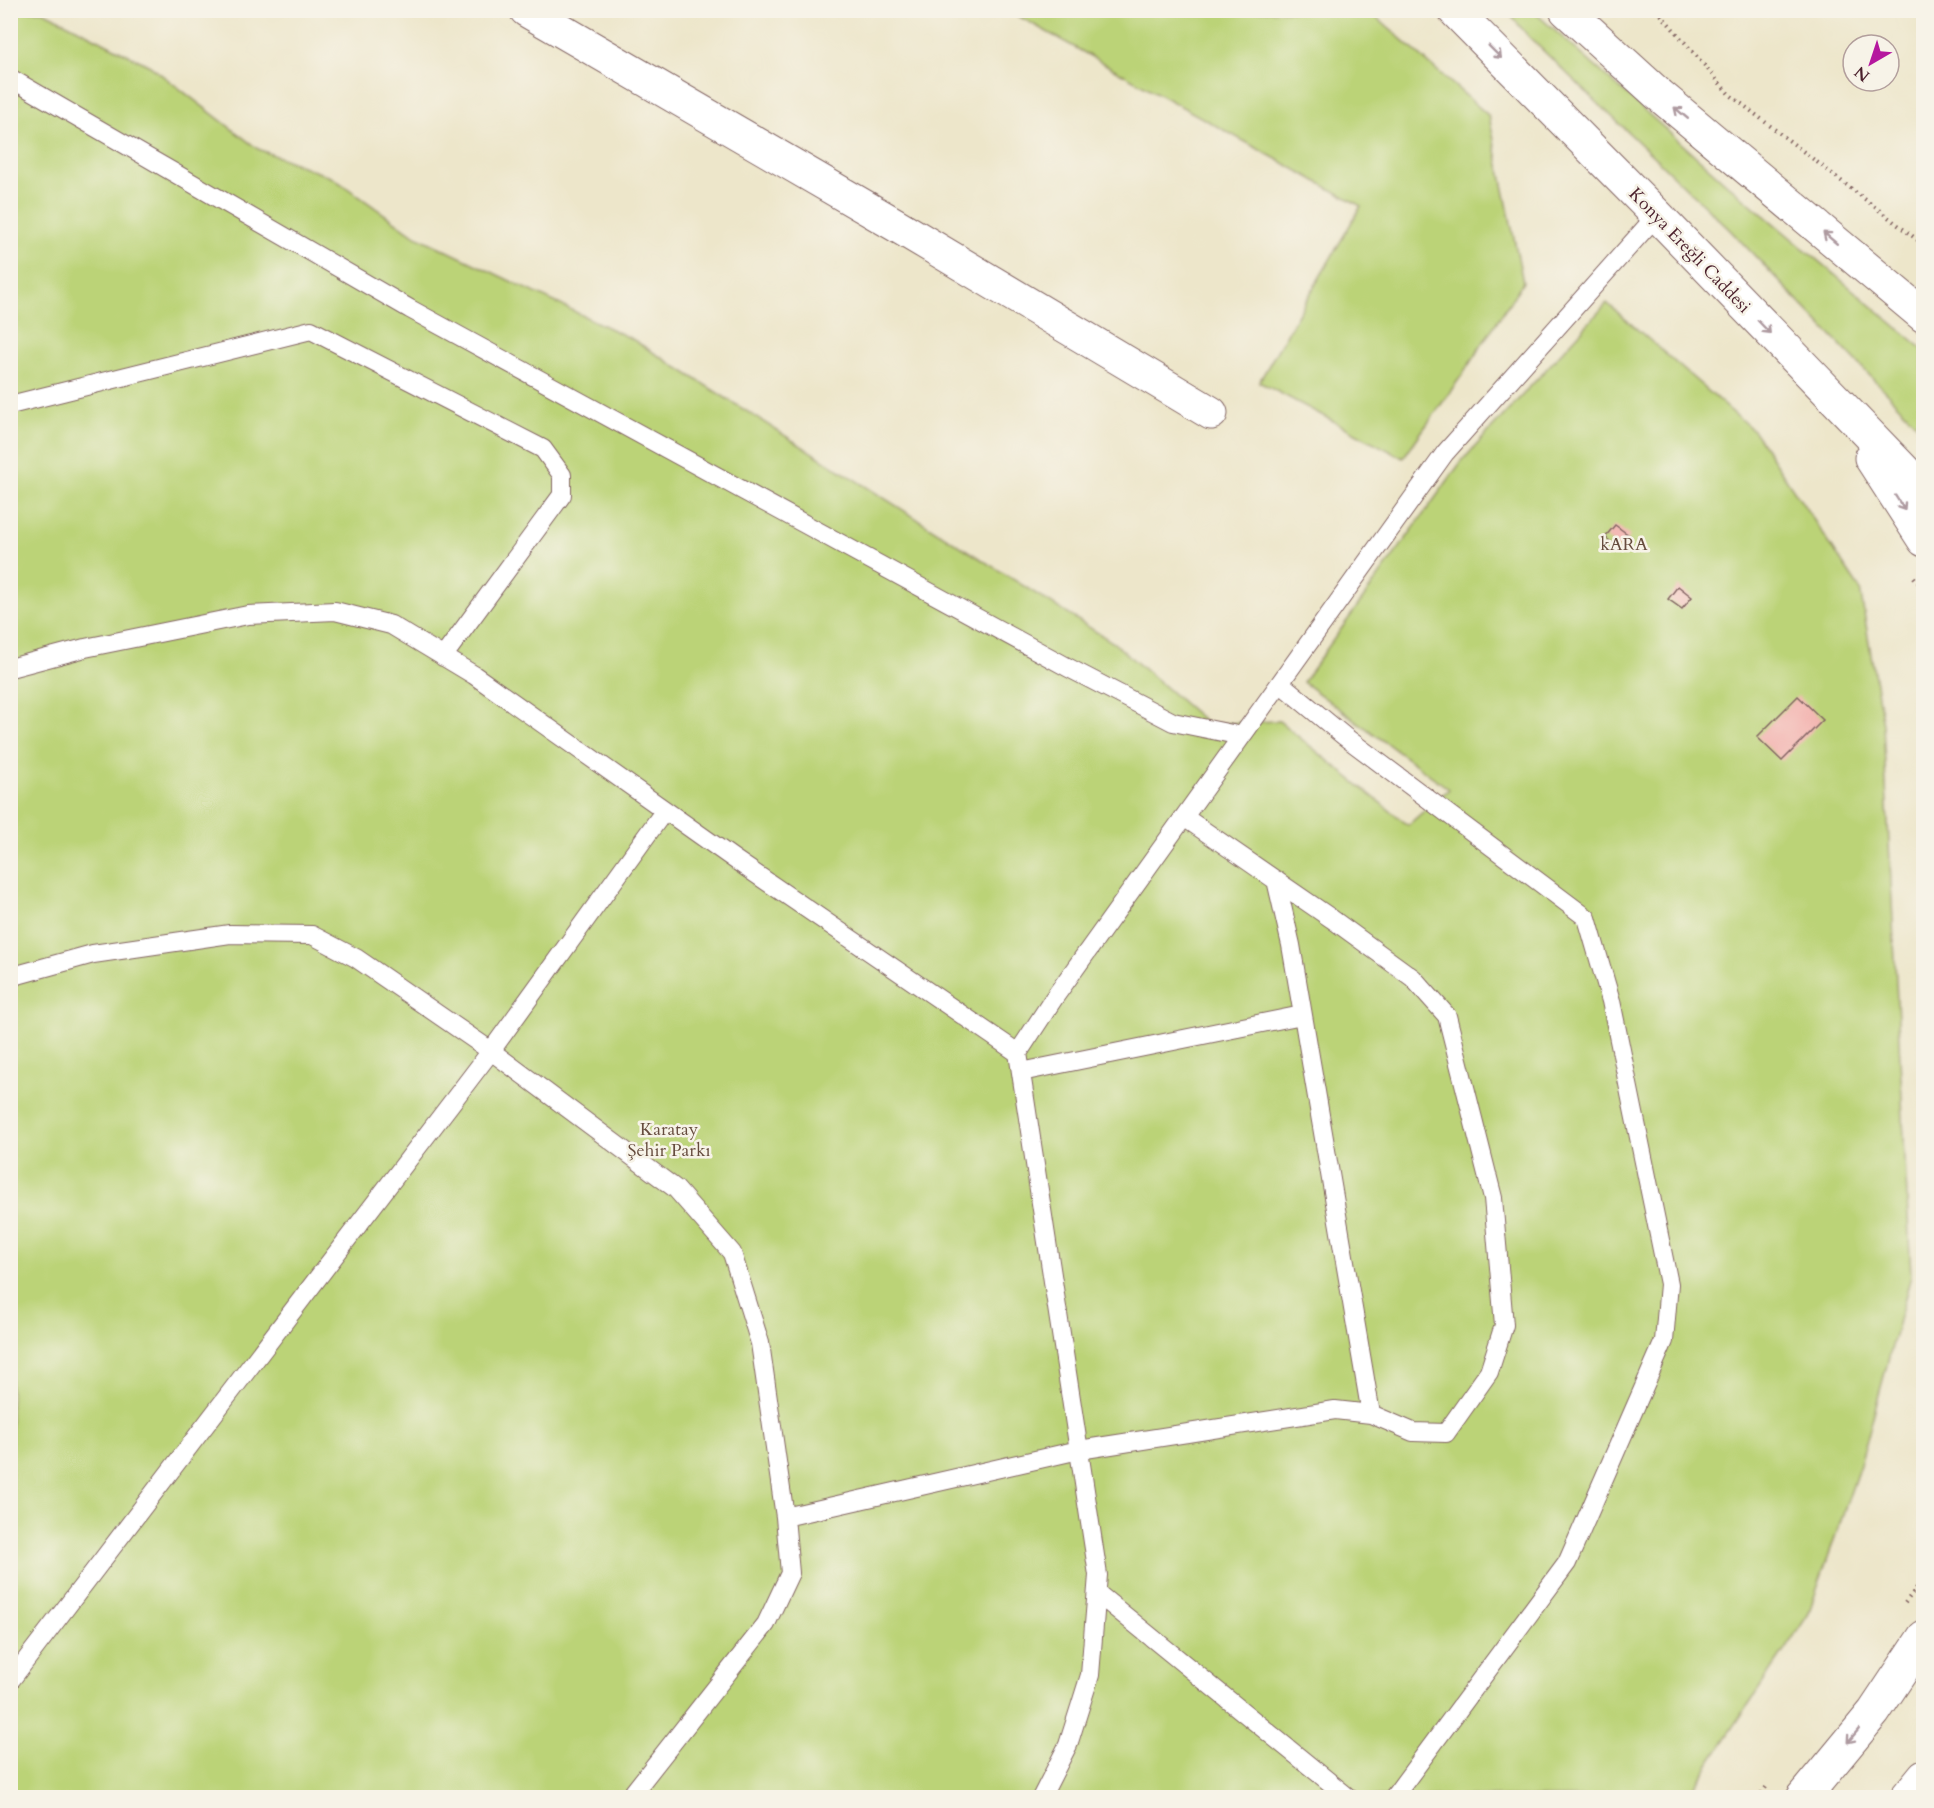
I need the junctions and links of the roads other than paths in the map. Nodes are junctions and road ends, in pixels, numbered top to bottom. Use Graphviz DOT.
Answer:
graph roads {
  1 [pos="526,10"];
  2 [pos="1454,10"];
  3 [pos="1566,10"];
  4 [pos="10,78"];
  5 [pos="1657,215"];
  6 [pos="1864,266"];
  7 [pos="1923,301"];
  8 [pos="1923,316"];
  9 [pos="1834,401"];
  10 [pos="10,405"];
  11 [pos="1211,413"];
  12 [pos="1923,491"];
  13 [pos="1923,540"];
  14 [pos="443,657"];
  15 [pos="10,668"];
  16 [pos="1280,683"];
  17 [pos="1242,736"];
  18 [pos="665,810"];
  19 [pos="1184,817"];
  20 [pos="1276,880"];
  21 [pos="10,977"];
  22 [pos="1302,1015"];
  23 [pos="492,1051"];
  24 [pos="1018,1053"];
  25 [pos="1021,1072"];
  26 [pos="1371,1414"];
  27 [pos="1079,1450"];
  28 [pos="785,1517"];
  29 [pos="1097,1593"];
  30 [pos="1923,1637"];
  31 [pos="1923,1656"];
  32 [pos="10,1681"];
  33 [pos="1874,1712"];
  34 [pos="1923,1776"];
  35 [pos="629,1797"];
  36 [pos="1041,1797"];
  37 [pos="1349,1797"];
  38 [pos="1393,1797"];
  39 [pos="1803,1797"];
  40 [pos="1906,1797"];
  1 -- 11 [label="main road"];
  2 -- 5 [label="main road, Konya Ereğli Caddesi, one-way"];
  6 -- 3 [label="main road, one-way"];
  4 -- 17 [label="lane"];
  5 -- 9 [label="main road, Konya Ereğli Caddesi, one-way"];
  5 -- 16 [label="lane"];
  6 -- 7 [label="main road"];
  6 -- 8 [label="main road"];
  9 -- 12 [label="main road, Konya Ereğli Caddesi"];
  9 -- 13 [label="main road, one-way"];
  10 -- 14 [label="lane"];
  14 -- 15 [label="lane"];
  14 -- 18 [label="lane"];
  16 -- 17 [label="lane"];
  16 -- 38 [label="lane"];
  17 -- 19 [label="lane"];
  18 -- 23 [label="lane"];
  18 -- 24 [label="lane"];
  19 -- 20 [label="lane"];
  19 -- 24 [label="lane"];
  20 -- 22 [label="lane"];
  20 -- 26 [label="lane"];
  21 -- 23 [label="lane"];
  22 -- 25 [label="lane"];
  22 -- 26 [label="lane"];
  23 -- 28 [label="lane"];
  23 -- 32 [label="lane"];
  24 -- 25 [label="lane"];
  25 -- 27 [label="lane"];
  26 -- 27 [label="lane"];
  27 -- 28 [label="lane"];
  27 -- 29 [label="lane"];
  28 -- 35 [label="lane"];
  29 -- 36 [label="lane"];
  29 -- 37 [label="lane"];
  30 -- 33 [label="main road"];
  31 -- 33 [label="main road"];
  33 -- 39 [label="main road, one-way"];
  34 -- 40 [label="main road"];
}
